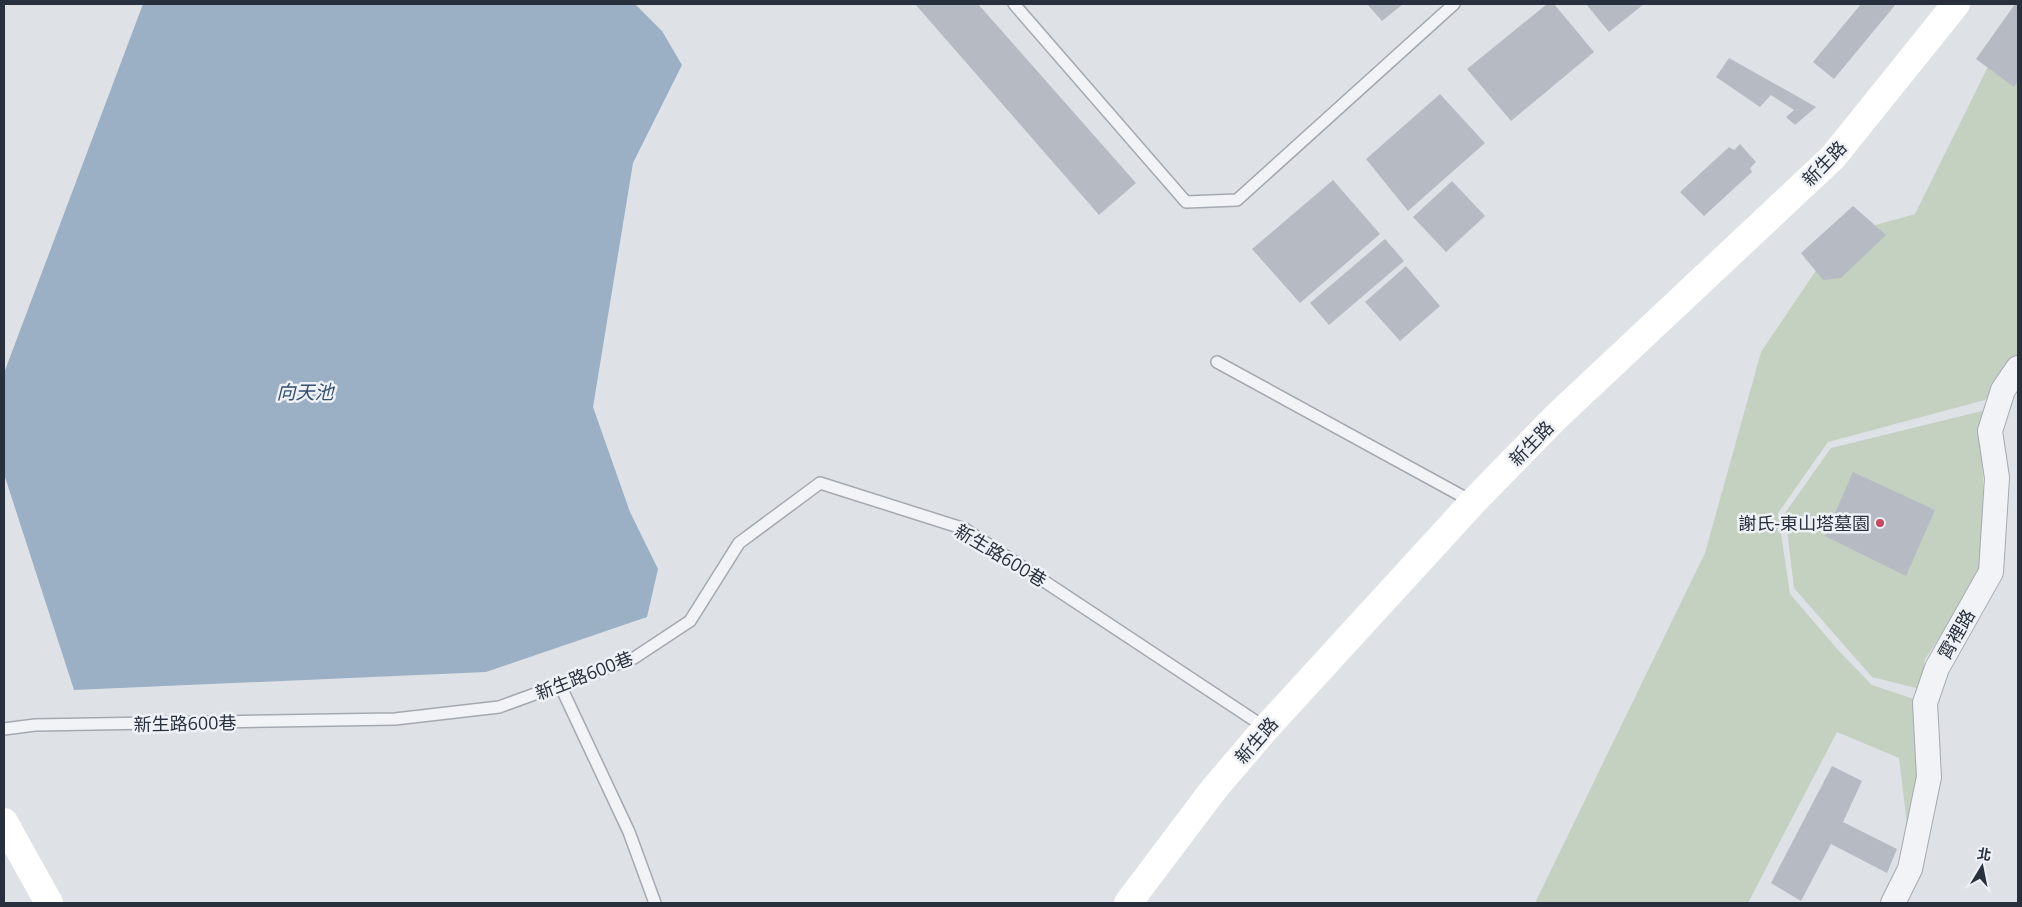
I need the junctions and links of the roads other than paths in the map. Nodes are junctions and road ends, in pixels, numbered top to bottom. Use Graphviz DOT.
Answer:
graph roads {
  1 [pos="1014,4"];
  2 [pos="1454,4"];
  3 [pos="1956,4"];
  4 [pos="1217,362"];
  5 [pos="2018,368"];
  6 [pos="1473,502"];
  7 [pos="560,685"];
  8 [pos="1266,728"];
  9 [pos="4,729"];
  10 [pos="4,822"];
  11 [pos="44,900"];
  12 [pos="655,903"];
  13 [pos="1128,903"];
  14 [pos="1893,903"];
  1 -- 2 [label="lane"];
  3 -- 6 [label="street, 新生路"];
  4 -- 6 [label="lane"];
  5 -- 14 [label="street, 霄裡路"];
  6 -- 8 [label="street, 新生路"];
  7 -- 8 [label="lane, 新生路600巷"];
  7 -- 9 [label="lane, 新生路600巷"];
  7 -- 12 [label="lane"];
  8 -- 13 [label="street, 新生路"];
  10 -- 11 [label="street"];
}
